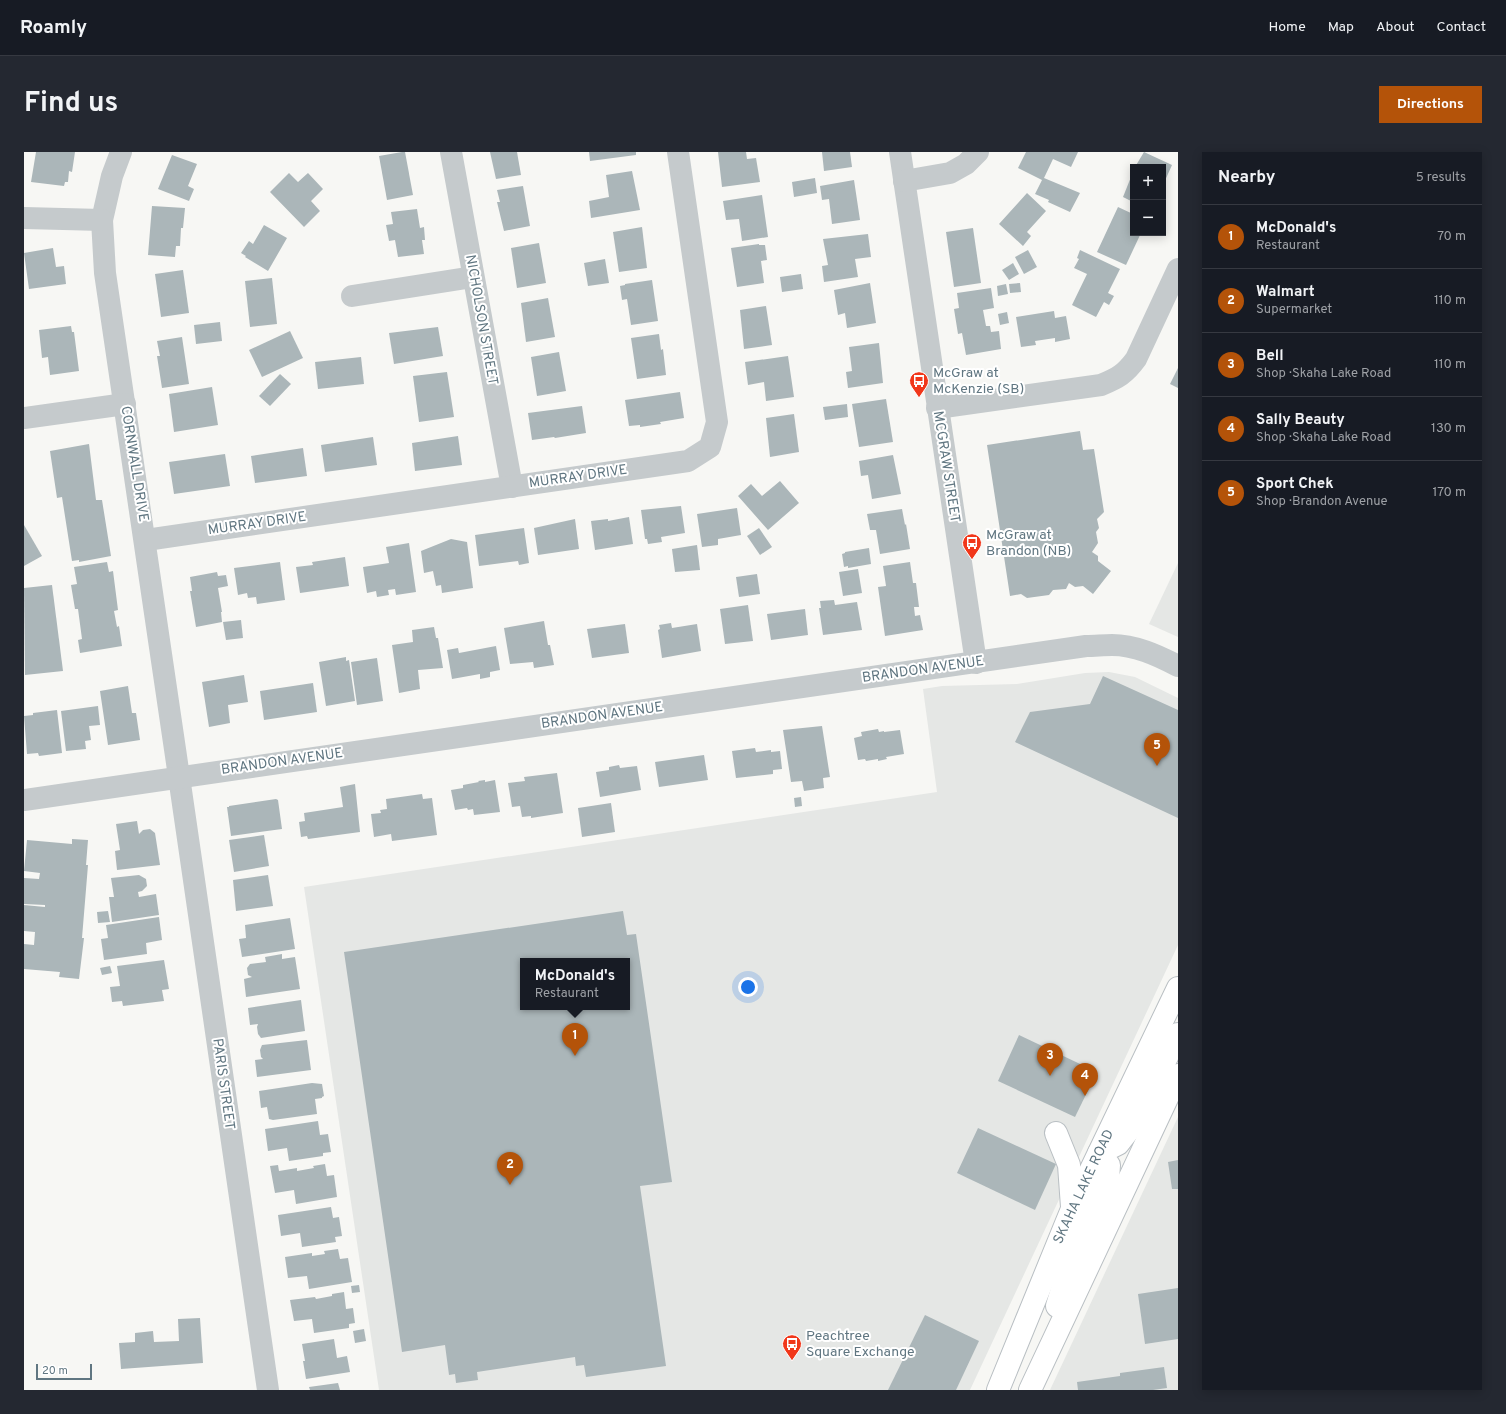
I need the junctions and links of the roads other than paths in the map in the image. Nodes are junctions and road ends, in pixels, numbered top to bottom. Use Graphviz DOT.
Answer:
graph roads {
  1 [pos="121,152"];
  2 [pos="450,152"];
  3 [pos="678,152"];
  4 [pos="900,152"];
  5 [pos="978,152"];
  6 [pos="904,181"];
  7 [pos="24,218"];
  8 [pos="102,220"];
  9 [pos="1178,269"];
  10 [pos="473,277"];
  11 [pos="352,296"];
  12 [pos="125,404"];
  13 [pos="937,408"];
  14 [pos="24,418"];
  15 [pos="512,487"];
  16 [pos="146,540"];
  17 [pos="976,663"];
  18 [pos="1178,666"];
  19 [pos="180,777"];
  20 [pos="24,800"];
  21 [pos="1178,988"];
  22 [pos="1178,1034"];
  23 [pos="1178,1075"];
  24 [pos="1056,1133"];
  25 [pos="1099,1153"];
  26 [pos="1072,1209"];
  27 [pos="1031,1388"];
  28 [pos="268,1390"];
  29 [pos="998,1390"];
  1 -- 8 [label="street, CORNWALL DRIVE"];
  2 -- 10 [label="street, NICHOLSON STREET"];
  3 -- 15 [label="street, MURRAY DRIVE"];
  4 -- 6 [label="street, MCGRAW STREET"];
  5 -- 6 [label="street"];
  6 -- 13 [label="street, MCGRAW STREET"];
  7 -- 8 [label="street"];
  8 -- 12 [label="street, CORNWALL DRIVE"];
  9 -- 13 [label="street"];
  10 -- 11 [label="street"];
  10 -- 15 [label="street, NICHOLSON STREET"];
  12 -- 14 [label="street"];
  12 -- 16 [label="street, CORNWALL DRIVE"];
  13 -- 17 [label="street, MCGRAW STREET"];
  15 -- 16 [label="street, MURRAY DRIVE"];
  16 -- 19 [label="street, CORNWALL DRIVE"];
  17 -- 18 [label="street, BRANDON AVENUE"];
  17 -- 19 [label="street, BRANDON AVENUE"];
  19 -- 20 [label="street, BRANDON AVENUE"];
  19 -- 28 [label="street, PARIS STREET"];
  21 -- 25 [label="main road, SKAHA LAKE ROAD"];
  22 -- 25 [label="main road"];
  23 -- 27 [label="main road"];
  24 -- 26 [label="main road"];
  25 -- 26 [label="main road, SKAHA LAKE ROAD"];
  25 -- 27 [label="main road"];
  26 -- 29 [label="main road, SKAHA LAKE ROAD"];
}
